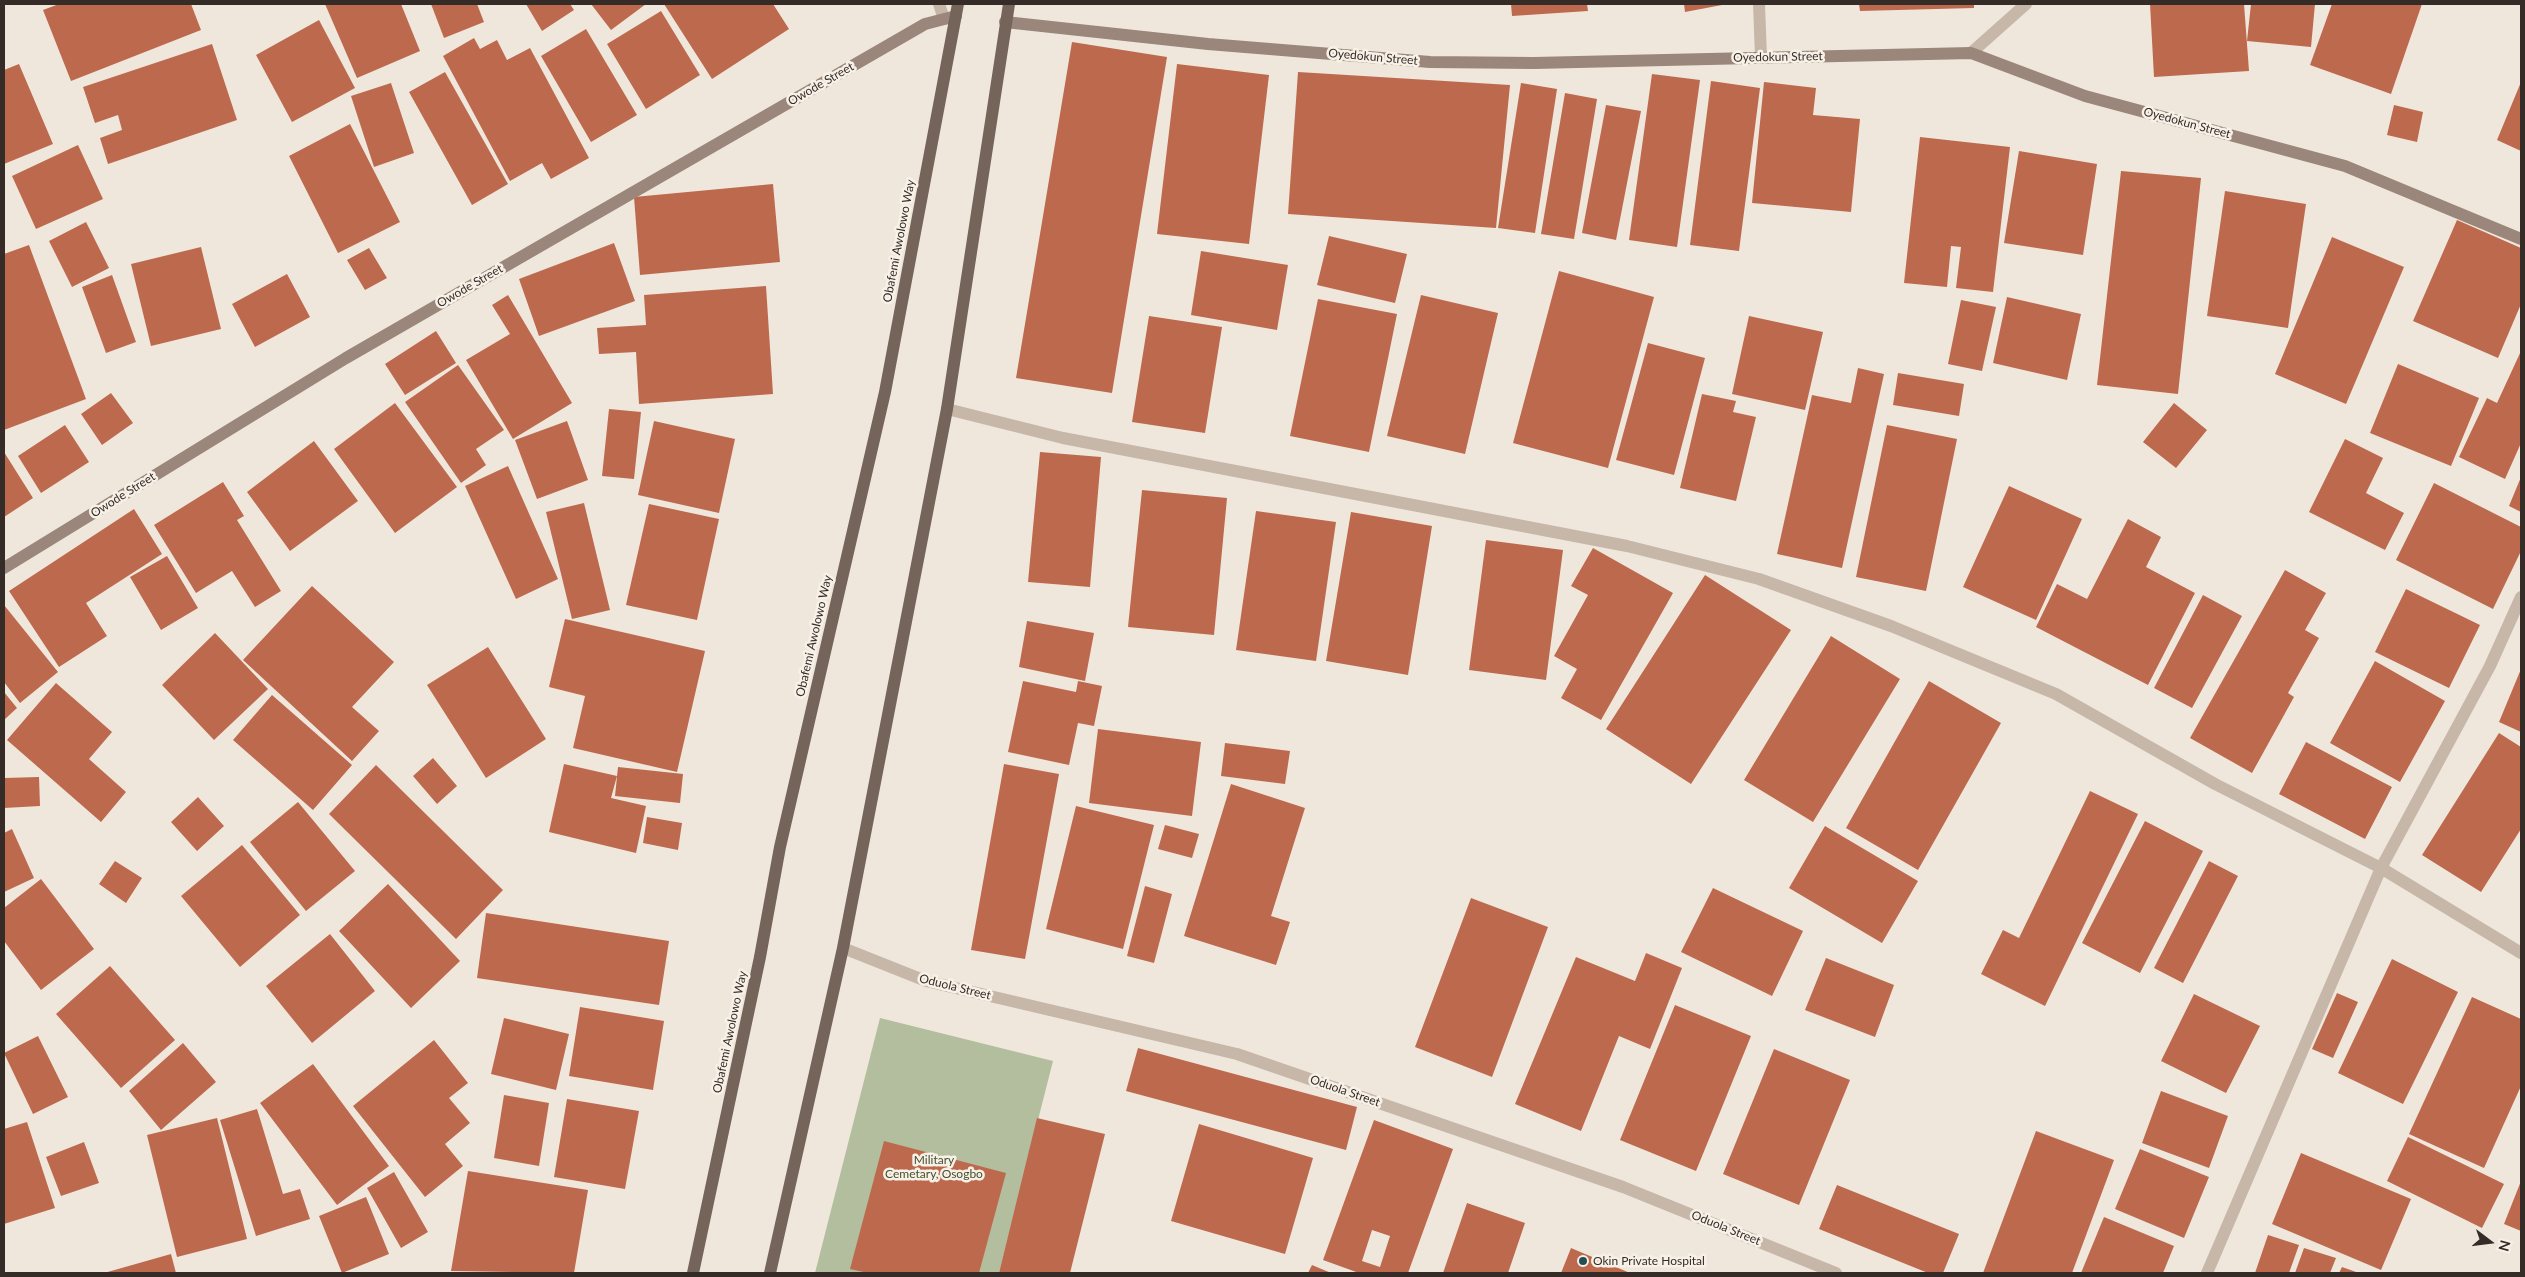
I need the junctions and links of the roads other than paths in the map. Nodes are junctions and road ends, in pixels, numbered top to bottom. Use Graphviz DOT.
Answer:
graph roads {
  1 [pos="939,4"];
  2 [pos="1009,4"];
  3 [pos="1759,4"];
  4 [pos="2026,4"];
  5 [pos="953,13"];
  6 [pos="1005,22"];
  7 [pos="1972,53"];
  8 [pos="1761,58"];
  9 [pos="2521,239"];
  10 [pos="947,409"];
  11 [pos="4,568"];
  12 [pos="2521,597"];
  13 [pos="2381,868"];
  14 [pos="843,948"];
  15 [pos="2521,953"];
  16 [pos="692,1273"];
  17 [pos="770,1273"];
  18 [pos="1836,1273"];
  19 [pos="2207,1273"];
  1 -- 5 [label="street"];
  2 -- 6 [label="main road"];
  3 -- 8 [label="street"];
  4 -- 7 [label="street"];
  5 -- 11 [label="street, Owode Street"];
  5 -- 16 [label="main road, Obafemi Awolowo Way"];
  6 -- 8 [label="street, Oyedokun Street"];
  6 -- 10 [label="main road"];
  7 -- 8 [label="street, Oyedokun Street"];
  7 -- 9 [label="street, Oyedokun Street"];
  10 -- 13 [label="street"];
  10 -- 14 [label="main road"];
  12 -- 13 [label="street"];
  13 -- 15 [label="street"];
  13 -- 19 [label="street"];
  14 -- 17 [label="main road"];
  14 -- 18 [label="street, Oduola Street"];
}
